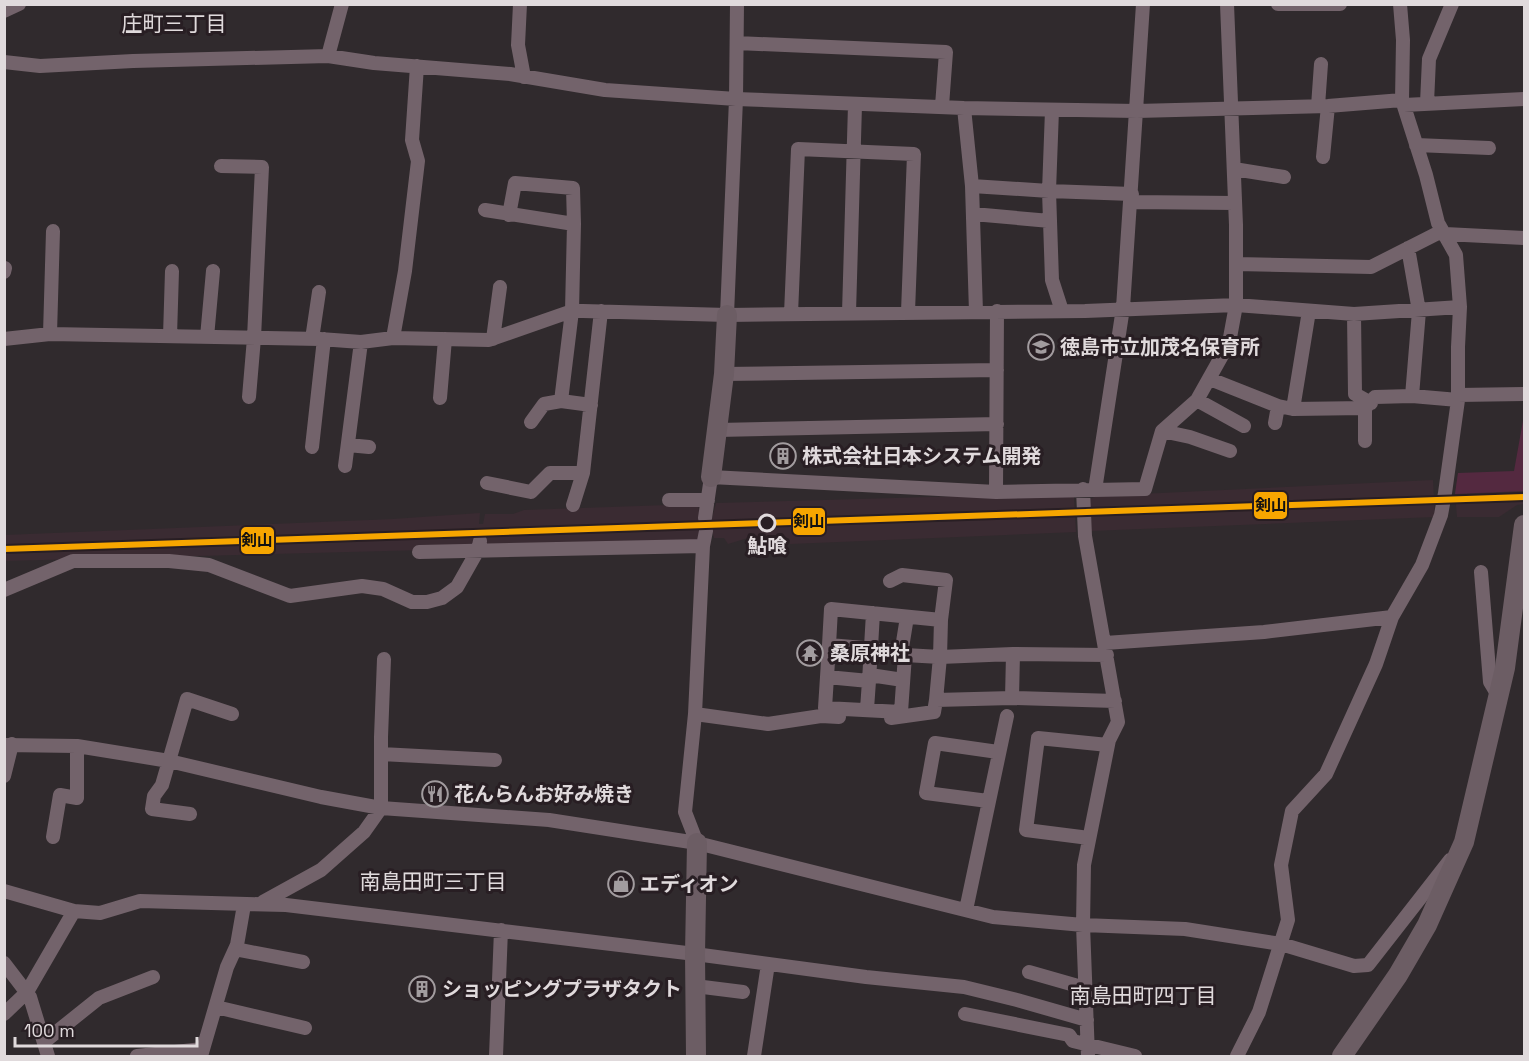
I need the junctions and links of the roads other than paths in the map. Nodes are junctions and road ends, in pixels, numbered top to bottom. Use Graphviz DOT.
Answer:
graph roads {
  1 [pos="19,4"];
  2 [pos="342,4"];
  3 [pos="520,4"];
  4 [pos="737,4"];
  5 [pos="1143,4"];
  6 [pos="1227,4"];
  7 [pos="1278,4"];
  8 [pos="1340,4"];
  9 [pos="1400,4"];
  10 [pos="1452,4"];
  11 [pos="4,11"];
  12 [pos="737,43"];
  13 [pos="328,56"];
  14 [pos="4,62"];
  15 [pos="1321,64"];
  16 [pos="417,66"];
  17 [pos="524,77"];
  18 [pos="736,99"];
  19 [pos="1524,99"];
  20 [pos="1403,103"];
  21 [pos="1427,103"];
  22 [pos="855,105"];
  23 [pos="942,106"];
  24 [pos="1323,106"];
  25 [pos="1231,107"];
  26 [pos="964,108"];
  27 [pos="1052,110"];
  28 [pos="1137,111"];
  29 [pos="1416,145"];
  30 [pos="1489,148"];
  31 [pos="854,151"];
  32 [pos="1323,158"];
  33 [pos="221,166"];
  34 [pos="1234,169"];
  35 [pos="1284,177"];
  36 [pos="972,186"];
  37 [pos="1049,191"];
  38 [pos="1131,198"];
  39 [pos="1235,203"];
  40 [pos="485,210"];
  41 [pos="509,214"];
  42 [pos="973,214"];
  43 [pos="1050,221"];
  44 [pos="574,224"];
  45 [pos="53,231"];
  46 [pos="1444,233"];
  47 [pos="1524,238"];
  48 [pos="1408,248"];
  49 [pos="1236,264"];
  50 [pos="172,271"];
  51 [pos="213,271"];
  52 [pos="500,286"];
  53 [pos="319,292"];
  54 [pos="1236,305"];
  55 [pos="1461,307"];
  56 [pos="1123,308"];
  57 [pos="572,311"];
  58 [pos="602,311"];
  59 [pos="997,311"];
  60 [pos="1062,311"];
  61 [pos="1309,311"];
  62 [pos="1419,311"];
  63 [pos="908,312"];
  64 [pos="976,312"];
  65 [pos="849,313"];
  66 [pos="792,314"];
  67 [pos="1354,314"];
  68 [pos="727,315"];
  69 [pos="51,334"];
  70 [pos="170,336"];
  71 [pos="207,337"];
  72 [pos="254,338"];
  73 [pos="4,339"];
  74 [pos="318,339"];
  75 [pos="393,339"];
  76 [pos="445,339"];
  77 [pos="493,339"];
  78 [pos="361,342"];
  79 [pos="997,370"];
  80 [pos="724,374"];
  81 [pos="1209,380"];
  82 [pos="1524,394"];
  83 [pos="1412,396"];
  84 [pos="249,397"];
  85 [pos="440,398"];
  86 [pos="1458,398"];
  87 [pos="1197,400"];
  88 [pos="561,401"];
  89 [pos="591,405"];
  90 [pos="1368,405"];
  91 [pos="1278,406"];
  92 [pos="1293,409"];
  93 [pos="531,422"];
  94 [pos="1275,423"];
  95 [pos="997,424"];
  96 [pos="1244,426"];
  97 [pos="718,430"];
  98 [pos="1162,431"];
  99 [pos="1365,441"];
  100 [pos="348,445"];
  101 [pos="312,447"];
  102 [pos="369,447"];
  103 [pos="1230,451"];
  104 [pos="345,466"];
  105 [pos="583,473"];
  106 [pos="711,477"];
  107 [pos="487,483"];
  108 [pos="1089,489"];
  109 [pos="996,492"];
  110 [pos="669,500"];
  111 [pos="708,500"];
  112 [pos="573,505"];
  113 [pos="1524,525"];
  114 [pos="479,546"];
  115 [pos="703,546"];
  116 [pos="419,552"];
  117 [pos="1481,572"];
  118 [pos="890,581"];
  119 [pos="4,590"];
  120 [pos="873,613"];
  121 [pos="908,617"];
  122 [pos="1392,617"];
  123 [pos="941,620"];
  124 [pos="829,645"];
  125 [pos="870,648"];
  126 [pos="1106,649"];
  127 [pos="903,654"];
  128 [pos="1013,654"];
  129 [pos="940,657"];
  130 [pos="384,659"];
  131 [pos="827,677"];
  132 [pos="870,678"];
  133 [pos="903,680"];
  134 [pos="1499,697"];
  135 [pos="1012,698"];
  136 [pos="936,700"];
  137 [pos="1115,701"];
  138 [pos="867,709"];
  139 [pos="232,714"];
  140 [pos="695,714"];
  141 [pos="1007,716"];
  142 [pos="8,744"];
  143 [pos="1108,745"];
  144 [pos="76,746"];
  145 [pos="998,752"];
  146 [pos="381,754"];
  147 [pos="495,760"];
  148 [pos="169,761"];
  149 [pos="4,776"];
  150 [pos="988,801"];
  151 [pos="381,808"];
  152 [pos="190,814"];
  153 [pos="53,837"];
  154 [pos="1089,838"];
  155 [pos="1464,842"];
  156 [pos="697,843"];
  157 [pos="4,891"];
  158 [pos="258,904"];
  159 [pos="244,905"];
  160 [pos="74,910"];
  161 [pos="966,910"];
  162 [pos="1083,926"];
  163 [pos="501,930"];
  164 [pos="1281,944"];
  165 [pos="235,949"];
  166 [pos="695,954"];
  167 [pos="303,962"];
  168 [pos="4,963"];
  169 [pos="768,964"];
  170 [pos="1029,972"];
  171 [pos="153,976"];
  172 [pos="695,986"];
  173 [pos="1085,988"];
  174 [pos="27,992"];
  175 [pos="743,992"];
  176 [pos="216,1007"];
  177 [pos="4,1014"];
  178 [pos="965,1014"];
  179 [pos="1086,1020"];
  180 [pos="305,1028"];
  181 [pos="44,1042"];
  182 [pos="1088,1050"];
  183 [pos="202,1053"];
  184 [pos="48,1056"];
  185 [pos="136,1056"];
  186 [pos="496,1056"];
  187 [pos="696,1056"];
  188 [pos="754,1056"];
  189 [pos="1135,1056"];
  190 [pos="1238,1056"];
  191 [pos="1342,1056"];
  1 -- 11 [label="street"];
  2 -- 13 [label="street"];
  3 -- 17 [label="street"];
  4 -- 12 [label="street"];
  5 -- 28 [label="street"];
  6 -- 25 [label="street"];
  7 -- 8 [label="street"];
  9 -- 20 [label="street"];
  10 -- 21 [label="street"];
  12 -- 18 [label="street"];
  12 -- 23 [label="street"];
  13 -- 14 [label="street"];
  13 -- 16 [label="street"];
  15 -- 24 [label="street"];
  16 -- 17 [label="street"];
  16 -- 75 [label="street"];
  17 -- 18 [label="street"];
  18 -- 22 [label="street"];
  18 -- 68 [label="street"];
  19 -- 21 [label="street"];
  20 -- 21 [label="street"];
  20 -- 24 [label="street"];
  20 -- 29 [label="street"];
  22 -- 23 [label="street"];
  22 -- 31 [label="street"];
  23 -- 26 [label="street"];
  24 -- 25 [label="street"];
  24 -- 32 [label="street"];
  25 -- 28 [label="street"];
  25 -- 34 [label="street"];
  26 -- 27 [label="street"];
  26 -- 36 [label="street"];
  27 -- 28 [label="street"];
  27 -- 37 [label="street"];
  28 -- 38 [label="street"];
  29 -- 30 [label="street"];
  29 -- 46 [label="street"];
  31 -- 63 [label="street"];
  31 -- 65 [label="street"];
  31 -- 66 [label="street"];
  33 -- 72 [label="street"];
  34 -- 35 [label="street"];
  34 -- 39 [label="street"];
  36 -- 37 [label="street"];
  36 -- 42 [label="street"];
  37 -- 38 [label="street"];
  37 -- 43 [label="street"];
  38 -- 39 [label="street"];
  38 -- 56 [label="street"];
  39 -- 49 [label="street"];
  40 -- 41 [label="street"];
  41 -- 44 [label="street"];
  41 -- 44 [label="street"];
  42 -- 43 [label="street"];
  42 -- 64 [label="street"];
  43 -- 60 [label="street"];
  44 -- 57 [label="street"];
  45 -- 69 [label="street"];
  46 -- 47 [label="street"];
  46 -- 48 [label="street"];
  46 -- 55 [label="street"];
  48 -- 49 [label="street"];
  48 -- 62 [label="street"];
  49 -- 54 [label="street"];
  50 -- 70 [label="street"];
  51 -- 71 [label="street"];
  52 -- 77 [label="street"];
  53 -- 74 [label="street"];
  54 -- 56 [label="street"];
  54 -- 61 [label="street"];
  54 -- 81 [label="street"];
  55 -- 62 [label="street"];
  55 -- 86 [label="street"];
  56 -- 60 [label="street"];
  56 -- 108 [label="street"];
  57 -- 58 [label="street"];
  57 -- 77 [label="street"];
  57 -- 88 [label="street"];
  58 -- 68 [label="street"];
  58 -- 89 [label="street"];
  59 -- 60 [label="street"];
  59 -- 64 [label="street"];
  59 -- 79 [label="street"];
  61 -- 67 [label="street"];
  61 -- 92 [label="street"];
  62 -- 67 [label="street"];
  62 -- 83 [label="street"];
  63 -- 64 [label="street"];
  63 -- 65 [label="street"];
  65 -- 66 [label="street"];
  66 -- 68 [label="street"];
  67 -- 90 [label="street"];
  68 -- 80 [label="street"];
  69 -- 70 [label="street"];
  69 -- 73 [label="street"];
  70 -- 71 [label="street"];
  71 -- 72 [label="street"];
  72 -- 74 [label="street"];
  72 -- 84 [label="street"];
  74 -- 78 [label="street"];
  74 -- 101 [label="street"];
  75 -- 76 [label="street"];
  75 -- 78 [label="street"];
  76 -- 77 [label="street"];
  76 -- 85 [label="street"];
  78 -- 100 [label="street"];
  79 -- 80 [label="street"];
  79 -- 95 [label="street"];
  80 -- 97 [label="street"];
  81 -- 87 [label="street"];
  81 -- 91 [label="street"];
  82 -- 86 [label="street"];
  83 -- 86 [label="street"];
  83 -- 90 [label="street"];
  86 -- 122 [label="street"];
  87 -- 96 [label="street"];
  87 -- 98 [label="street"];
  88 -- 89 [label="street"];
  88 -- 93 [label="street"];
  89 -- 105 [label="street"];
  90 -- 92 [label="street"];
  90 -- 99 [label="street"];
  91 -- 92 [label="street"];
  91 -- 94 [label="street"];
  95 -- 97 [label="street"];
  95 -- 109 [label="street"];
  97 -- 106 [label="street"];
  98 -- 103 [label="street"];
  98 -- 108 [label="street"];
  100 -- 102 [label="street"];
  100 -- 104 [label="street"];
  105 -- 107 [label="street"];
  105 -- 112 [label="street"];
  106 -- 109 [label="street"];
  106 -- 111 [label="street"];
  108 -- 109 [label="street"];
  108 -- 126 [label="street"];
  110 -- 111 [label="street"];
  111 -- 115 [label="street"];
  113 -- 134 [label="street"];
  114 -- 115 [label="street"];
  114 -- 116 [label="street"];
  114 -- 119 [label="street"];
  115 -- 140 [label="street"];
  117 -- 134 [label="street"];
  118 -- 123 [label="street"];
  120 -- 121 [label="street"];
  120 -- 124 [label="street"];
  120 -- 125 [label="street"];
  121 -- 123 [label="street"];
  121 -- 127 [label="street"];
  122 -- 126 [label="street"];
  122 -- 164 [label="street"];
  123 -- 129 [label="street"];
  124 -- 125 [label="street"];
  124 -- 131 [label="street"];
  125 -- 127 [label="street"];
  125 -- 132 [label="street"];
  126 -- 128 [label="street"];
  126 -- 137 [label="street"];
  127 -- 129 [label="street"];
  127 -- 133 [label="street"];
  128 -- 129 [label="street"];
  128 -- 135 [label="street"];
  129 -- 136 [label="street"];
  130 -- 146 [label="street"];
  131 -- 132 [label="street"];
  131 -- 138 [label="street"];
  132 -- 133 [label="street"];
  132 -- 138 [label="street"];
  133 -- 138 [label="street"];
  134 -- 155 [label="street"];
  135 -- 136 [label="street"];
  135 -- 137 [label="street"];
  136 -- 140 [label="street"];
  137 -- 143 [label="street"];
  139 -- 148 [label="street"];
  140 -- 156 [label="street"];
  141 -- 145 [label="street"];
  142 -- 144 [label="street"];
  142 -- 149 [label="street"];
  143 -- 154 [label="street"];
  143 -- 154 [label="street"];
  144 -- 148 [label="street"];
  144 -- 153 [label="street"];
  145 -- 150 [label="street"];
  145 -- 150 [label="street"];
  146 -- 147 [label="street"];
  146 -- 151 [label="street"];
  148 -- 151 [label="street"];
  148 -- 152 [label="street"];
  150 -- 161 [label="street"];
  151 -- 156 [label="street"];
  151 -- 158 [label="street"];
  154 -- 162 [label="street"];
  155 -- 164 [label="street"];
  155 -- 191 [label="street"];
  156 -- 161 [label="street"];
  156 -- 166 [label="street"];
  157 -- 160 [label="street"];
  158 -- 159 [label="street"];
  158 -- 163 [label="street"];
  159 -- 160 [label="street"];
  159 -- 165 [label="street"];
  160 -- 174 [label="street"];
  161 -- 162 [label="street"];
  162 -- 164 [label="street"];
  162 -- 173 [label="street"];
  163 -- 166 [label="street"];
  163 -- 186 [label="street"];
  164 -- 190 [label="street"];
  165 -- 167 [label="street"];
  165 -- 176 [label="street"];
  166 -- 169 [label="street"];
  166 -- 172 [label="street"];
  168 -- 174 [label="street"];
  169 -- 179 [label="street"];
  169 -- 188 [label="street"];
  170 -- 173 [label="street"];
  171 -- 181 [label="street"];
  172 -- 175 [label="street"];
  172 -- 187 [label="street"];
  173 -- 179 [label="street"];
  174 -- 177 [label="street"];
  174 -- 181 [label="street"];
  176 -- 180 [label="street"];
  176 -- 183 [label="street"];
  178 -- 182 [label="street"];
  179 -- 182 [label="street"];
  181 -- 184 [label="street"];
  182 -- 189 [label="street"];
  183 -- 185 [label="street"];
}
